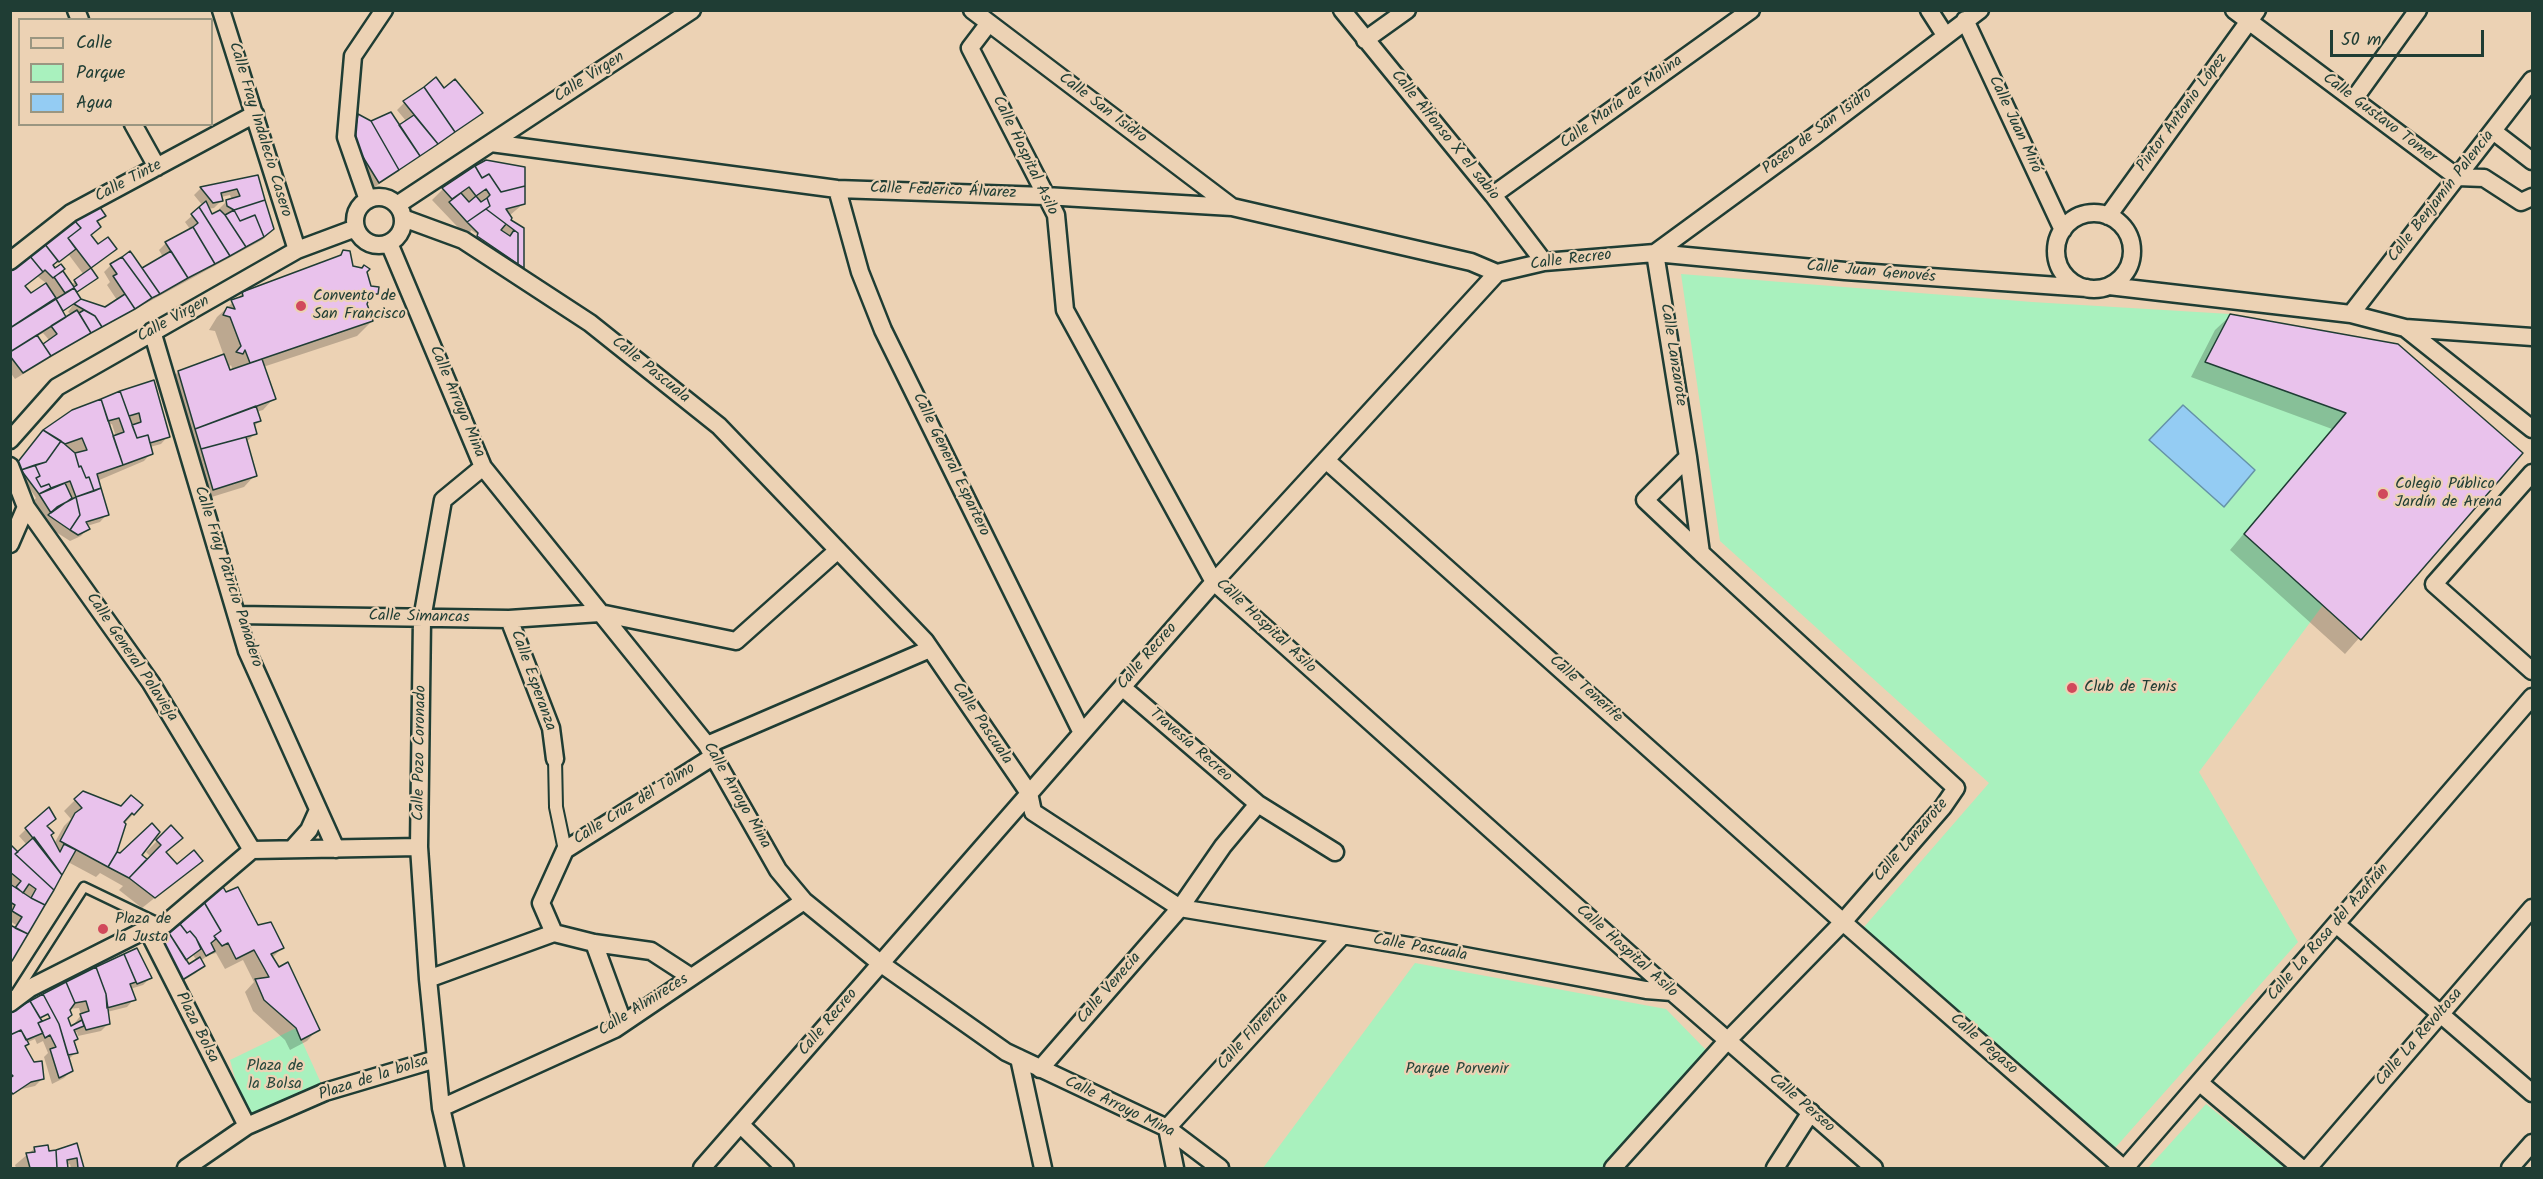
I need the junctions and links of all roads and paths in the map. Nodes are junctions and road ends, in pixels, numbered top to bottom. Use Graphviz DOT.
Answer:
graph roads {
  1 [pos="221,10"];
  2 [pos="384,10"];
  3 [pos="692,10"];
  4 [pos="972,10"];
  5 [pos="1342,10"];
  6 [pos="1407,10"];
  7 [pos="1751,10"];
  8 [pos="1929,10"];
  9 [pos="1980,10"];
  10 [pos="2234,10"];
  11 [pos="2418,10"];
  12 [pos="2253,16"];
  13 [pos="1728,17"];
  14 [pos="1965,20"];
  15 [pos="989,22"];
  16 [pos="1945,34"];
  17 [pos="1365,40"];
  18 [pos="2532,80"];
  19 [pos="2354,99"];
  20 [pos="255,114"];
  21 [pos="134,126"];
  22 [pos="2493,131"];
  23 [pos="491,143"];
  24 [pos="2532,161"];
  25 [pos="157,167"];
  26 [pos="2457,177"];
  27 [pos="837,189"];
  28 [pos="1493,195"];
  29 [pos="1045,196"];
  30 [pos="2532,197"];
  31 [pos="369,200"];
  32 [pos="1232,207"];
  33 [pos="400,211"];
  34 [pos="2108,216"];
  35 [pos="356,228"];
  36 [pos="2063,230"];
  37 [pos="389,243"];
  38 [pos="297,250"];
  39 [pos="1655,253"];
  40 [pos="10,261"];
  41 [pos="1544,262"];
  42 [pos="1497,273"];
  43 [pos="2109,286"];
  44 [pos="2087,288"];
  45 [pos="2351,314"];
  46 [pos="2405,328"];
  47 [pos="152,331"];
  48 [pos="2532,336"];
  49 [pos="2532,429"];
  50 [pos="10,440"];
  51 [pos="1688,457"];
  52 [pos="1327,461"];
  53 [pos="10,466"];
  54 [pos="483,468"];
  55 [pos="2532,473"];
  56 [pos="26,507"];
  57 [pos="10,544"];
  58 [pos="838,550"];
  59 [pos="1701,553"];
  60 [pos="1214,582"];
  61 [pos="600,613"];
  62 [pos="237,615"];
  63 [pos="422,619"];
  64 [pos="510,619"];
  65 [pos="930,649"];
  66 [pos="2532,671"];
  67 [pos="1122,687"];
  68 [pos="2532,697"];
  69 [pos="1082,733"];
  70 [pos="711,751"];
  71 [pos="555,759"];
  72 [pos="1029,793"];
  73 [pos="1258,804"];
  74 [pos="318,810"];
  75 [pos="419,847"];
  76 [pos="292,849"];
  77 [pos="336,849"];
  78 [pos="252,850"];
  79 [pos="565,850"];
  80 [pos="1335,852"];
  81 [pos="804,900"];
  82 [pos="1180,908"];
  83 [pos="2532,908"];
  84 [pos="1843,921"];
  85 [pos="2336,924"];
  86 [pos="164,925"];
  87 [pos="147,929"];
  88 [pos="554,933"];
  89 [pos="1342,936"];
  90 [pos="594,943"];
  91 [pos="880,963"];
  92 [pos="691,977"];
  93 [pos="428,979"];
  94 [pos="1672,992"];
  95 [pos="10,1002"];
  96 [pos="2440,1014"];
  97 [pos="623,1022"];
  98 [pos="1727,1041"];
  99 [pos="1019,1058"];
  100 [pos="436,1059"];
  101 [pos="1040,1069"];
  102 [pos="2200,1083"];
  103 [pos="2532,1093"];
  104 [pos="441,1108"];
  105 [pos="1811,1112"];
  106 [pos="741,1125"];
  107 [pos="247,1126"];
  108 [pos="1167,1128"];
  109 [pos="2532,1143"];
  110 [pos="186,1168"];
  111 [pos="455,1168"];
  112 [pos="702,1168"];
  113 [pos="785,1168"];
  114 [pos="1043,1168"];
  115 [pos="1175,1168"];
  116 [pos="1221,1168"];
  117 [pos="1612,1168"];
  118 [pos="1775,1168"];
  119 [pos="1874,1168"];
  120 [pos="2124,1168"];
  121 [pos="2301,1168"];
  122 [pos="2308,1168"];
  123 [pos="2510,1168"];
  1 -- 20 [label="street, Calle Fray Indalecio Casero"];
  2 -- 31 [label="street"];
  3 -- 23 [label="street, Calle Virgen"];
  4 -- 15 [label="street, Calle San Isidro"];
  5 -- 17 [label="street, Calle Alfonso X el sabio"];
  6 -- 17 [label="street"];
  7 -- 13 [label="street, Calle María de Molina"];
  8 -- 16 [label="street"];
  9 -- 14 [label="street, Paseo de San Isidro"];
  10 -- 12 [label="street, Calle Gustavo Tomer"];
  11 -- 19 [label="street"];
  12 -- 19 [label="street, Calle Gustavo Tomer"];
  12 -- 34 [label="street, Pintor Antonio López"];
  13 -- 28 [label="street, Calle María de Molina"];
  14 -- 16 [label="street, Paseo de San Isidro"];
  14 -- 36 [label="street, Calle Juan Miró"];
  15 -- 29 [label="street, Calle Hospital Asilo"];
  15 -- 32 [label="street, Calle San Isidro"];
  16 -- 39 [label="street, Paseo de San Isidro"];
  17 -- 28 [label="street, Calle Alfonso X el sabio"];
  18 -- 22 [label="street, Calle Benjamín Palencia"];
  19 -- 26 [label="street, Calle Gustavo Tomer"];
  20 -- 25 [label="street, Calle Tinte"];
  20 -- 38 [label="street, Calle Fray Indalecio Casero"];
  21 -- 25 [label="street"];
  22 -- 24 [label="street"];
  22 -- 26 [label="street, Calle Benjamín Palencia"];
  23 -- 27 [label="street, Calle Federico Álvarez"];
  23 -- 33 [label="street, Calle Virgen"];
  25 -- 40 [label="street, Calle Tinte"];
  26 -- 30 [label="street"];
  26 -- 45 [label="street, Calle Benjamín Palencia"];
  27 -- 29 [label="street, Calle Federico Álvarez"];
  27 -- 69 [label="street, Calle General Espartero"];
  28 -- 41 [label="street, Calle Alfonso X el sabio"];
  29 -- 32 [label="street, Calle Federico Álvarez"];
  29 -- 60 [label="street, Calle Hospital Asilo"];
  31 -- 33 [label="street"];
  31 -- 35 [label="street"];
  32 -- 42 [label="street, Calle Federico Álvarez"];
  33 -- 37 [label="street"];
  33 -- 58 [label="street, Calle Pascuala"];
  34 -- 36 [label="street"];
  34 -- 43 [label="street"];
  35 -- 37 [label="street"];
  35 -- 38 [label="street, Calle Virgen"];
  36 -- 44 [label="street"];
  37 -- 54 [label="street, Calle Arroyo Mina"];
  38 -- 47 [label="street, Calle Virgen"];
  39 -- 41 [label="street, Calle Recreo"];
  39 -- 44 [label="street, Calle Juan Genovés"];
  39 -- 51 [label="street, Calle Lanzarote"];
  41 -- 42 [label="street, Calle Recreo"];
  42 -- 52 [label="street, Calle Recreo"];
  43 -- 44 [label="street"];
  43 -- 45 [label="street"];
  45 -- 46 [label="street"];
  46 -- 48 [label="street"];
  46 -- 49 [label="street"];
  47 -- 50 [label="street, Calle Virgen"];
  47 -- 62 [label="street, Calle Fray Patricio Panadero"];
  51 -- 59 [label="street, Calle Lanzarote"];
  51 -- 59 [label="street, Calle Lanzarote"];
  52 -- 60 [label="street, Calle Recreo"];
  52 -- 84 [label="street, Calle Tenerife"];
  53 -- 56 [label="street, Calle General Polavieja"];
  54 -- 61 [label="street, Calle Arroyo Mina"];
  54 -- 63 [label="street, Calle Pozo Coronado"];
  55 -- 66 [label="street"];
  56 -- 57 [label="street"];
  56 -- 78 [label="street, Calle General Polavieja"];
  58 -- 61 [label="street, Calle Simancas"];
  58 -- 65 [label="street, Calle Pascuala"];
  59 -- 84 [label="street, Calle Lanzarote"];
  60 -- 67 [label="street, Calle Recreo"];
  60 -- 94 [label="street, Calle Hospital Asilo"];
  61 -- 64 [label="street, Calle Simancas"];
  61 -- 70 [label="street, Calle Arroyo Mina"];
  62 -- 63 [label="street, Calle Simancas"];
  62 -- 74 [label="street, Calle Fray Patricio Panadero"];
  63 -- 64 [label="street, Calle Simancas"];
  63 -- 75 [label="street, Calle Pozo Coronado"];
  64 -- 71 [label="street, Calle Esperanza"];
  65 -- 70 [label="street, Calle Cruz del Tolmo"];
  65 -- 72 [label="street, Calle Pascuala"];
  67 -- 69 [label="street, Calle Recreo"];
  67 -- 73 [label="street, Travesía Recreo"];
  68 -- 85 [label="street, Calle La Rosa del Azafrán"];
  69 -- 72 [label="street, Calle Recreo"];
  70 -- 79 [label="street, Calle Cruz del Tolmo"];
  70 -- 81 [label="street, Calle Arroyo Mina"];
  71 -- 79 [label="street, Calle Esperanza"];
  72 -- 82 [label="street, Calle Pascuala"];
  72 -- 91 [label="street, Calle Recreo"];
  73 -- 80 [label="street, Travesía Recreo"];
  73 -- 82 [label="street"];
  74 -- 76 [label="street"];
  74 -- 77 [label="street, Calle Fray Patricio Panadero"];
  75 -- 77 [label="street"];
  75 -- 93 [label="street, Calle Pozo Coronado"];
  76 -- 77 [label="street"];
  76 -- 78 [label="street"];
  78 -- 86 [label="street"];
  79 -- 88 [label="street, Calle Cruz del Tolmo"];
  81 -- 91 [label="street, Calle Arroyo Mina"];
  81 -- 92 [label="street, Calle Almireces"];
  82 -- 89 [label="street, Calle Pascuala"];
  82 -- 101 [label="street, Calle Venecia"];
  83 -- 96 [label="street, Calle La Revoltosa"];
  84 -- 98 [label="street, Calle Lanzarote"];
  84 -- 120 [label="street, Calle Pegaso"];
  85 -- 96 [label="street"];
  85 -- 102 [label="street, Calle La Rosa del Azafrán"];
  86 -- 87 [label="street"];
  86 -- 95 [label="lane"];
  87 -- 95 [label="street"];
  87 -- 107 [label="street, Plaza Bolsa"];
  88 -- 90 [label="street"];
  88 -- 93 [label="street"];
  89 -- 94 [label="street, Calle Pascuala"];
  89 -- 108 [label="street, Calle Florencia"];
  90 -- 92 [label="street"];
  90 -- 97 [label="street"];
  91 -- 99 [label="street, Calle Arroyo Mina"];
  91 -- 106 [label="street, Calle Recreo"];
  92 -- 97 [label="street, Calle Almireces"];
  93 -- 100 [label="street, Calle Pozo Coronado"];
  94 -- 98 [label="street, Calle Hospital Asilo"];
  96 -- 103 [label="street"];
  96 -- 122 [label="street, Calle La Revoltosa"];
  97 -- 104 [label="street, Calle Almireces"];
  98 -- 105 [label="street, Calle Perseo"];
  98 -- 117 [label="street, Calle Lanzarote"];
  99 -- 101 [label="street, Calle Arroyo Mina"];
  99 -- 114 [label="street"];
  100 -- 104 [label="street, Calle Pozo Coronado"];
  100 -- 107 [label="street, Plaza de la bolsa"];
  101 -- 108 [label="street, Calle Arroyo Mina"];
  102 -- 120 [label="street, Calle La Rosa del Azafrán"];
  102 -- 121 [label="street"];
  104 -- 111 [label="street, Calle Pozo Coronado"];
  105 -- 118 [label="street"];
  105 -- 119 [label="street, Calle Perseo"];
  106 -- 112 [label="street, Calle Recreo"];
  106 -- 113 [label="street"];
  107 -- 110 [label="street, Plaza de la bolsa"];
  108 -- 115 [label="street"];
  108 -- 116 [label="street, Calle Arroyo Mina"];
  109 -- 123 [label="street"];
}
